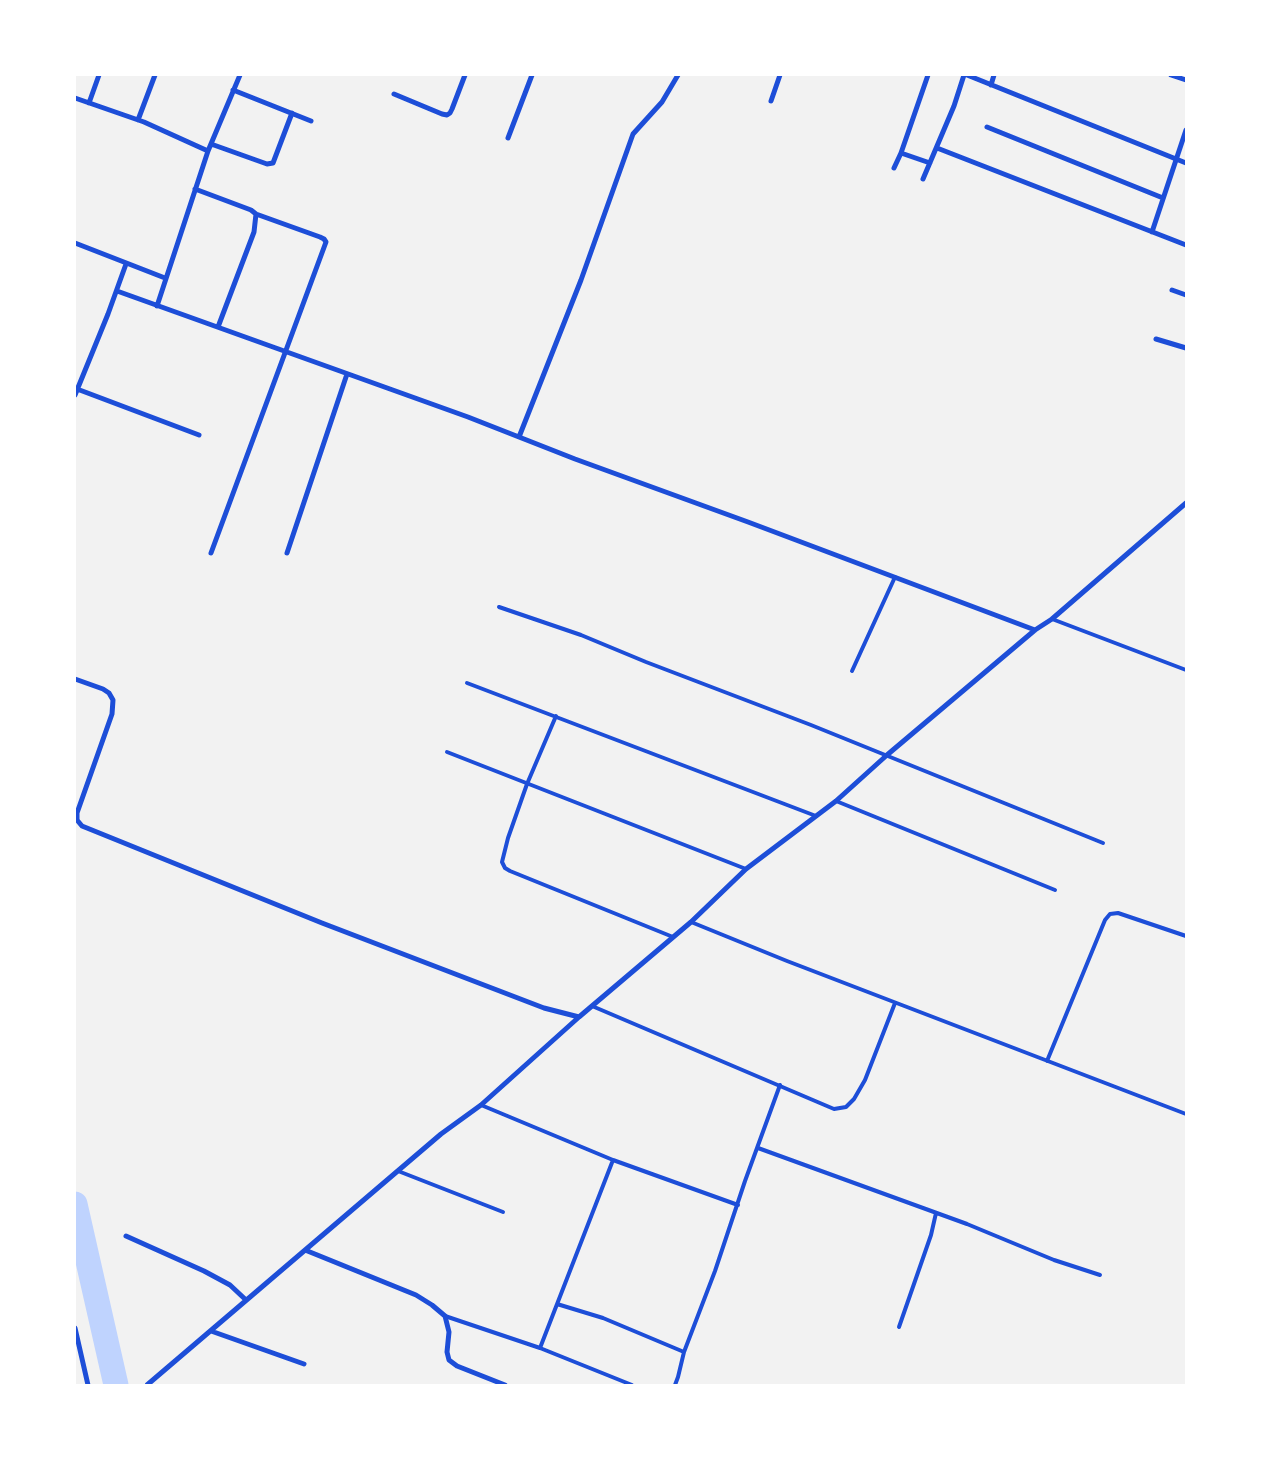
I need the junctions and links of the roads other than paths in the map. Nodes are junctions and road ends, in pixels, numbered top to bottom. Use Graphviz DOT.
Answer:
graph roads {
  1 [pos="99,75"];
  2 [pos="155,75"];
  3 [pos="240,75"];
  4 [pos="465,75"];
  5 [pos="532,75"];
  6 [pos="678,75"];
  7 [pos="780,75"];
  8 [pos="928,75"];
  9 [pos="966,75"];
  10 [pos="994,75"];
  11 [pos="1171,75"];
  12 [pos="1186,80"];
  13 [pos="991,85"];
  14 [pos="233,90"];
  15 [pos="394,94"];
  16 [pos="75,98"];
  17 [pos="771,100"];
  18 [pos="89,103"];
  19 [pos="292,114"];
  20 [pos="138,120"];
  21 [pos="311,121"];
  22 [pos="987,126"];
  23 [pos="1186,130"];
  24 [pos="508,138"];
  25 [pos="211,144"];
  26 [pos="937,148"];
  27 [pos="208,151"];
  28 [pos="901,153"];
  29 [pos="1176,158"];
  30 [pos="1186,162"];
  31 [pos="930,163"];
  32 [pos="894,168"];
  33 [pos="924,179"];
  34 [pos="195,189"];
  35 [pos="1163,198"];
  36 [pos="256,214"];
  37 [pos="1152,232"];
  38 [pos="75,243"];
  39 [pos="1186,245"];
  40 [pos="126,264"];
  41 [pos="165,278"];
  42 [pos="1172,290"];
  43 [pos="117,291"];
  44 [pos="1186,295"];
  45 [pos="158,306"];
  46 [pos="218,327"];
  47 [pos="1156,339"];
  48 [pos="1186,348"];
  49 [pos="286,352"];
  50 [pos="347,374"];
  51 [pos="77,388"];
  52 [pos="75,395"];
  53 [pos="199,435"];
  54 [pos="519,437"];
  55 [pos="1186,503"];
  56 [pos="211,553"];
  57 [pos="286,553"];
  58 [pos="895,577"];
  59 [pos="498,607"];
  60 [pos="1052,619"];
  61 [pos="1035,630"];
  62 [pos="1186,670"];
  63 [pos="852,671"];
  64 [pos="75,679"];
  65 [pos="467,683"];
  66 [pos="556,716"];
  67 [pos="447,752"];
  68 [pos="887,755"];
  69 [pos="527,784"];
  70 [pos="75,798"];
  71 [pos="836,801"];
  72 [pos="82,802"];
  73 [pos="816,816"];
  74 [pos="1103,843"];
  75 [pos="746,869"];
  76 [pos="1055,890"];
  77 [pos="691,922"];
  78 [pos="1186,936"];
  79 [pos="673,938"];
  80 [pos="896,1003"];
  81 [pos="592,1006"];
  82 [pos="578,1017"];
  83 [pos="1047,1061"];
  84 [pos="780,1085"];
  85 [pos="481,1105"];
  86 [pos="1186,1114"];
  87 [pos="758,1148"];
  88 [pos="613,1160"];
  89 [pos="398,1171"];
  90 [pos="738,1205"];
  91 [pos="502,1212"];
  92 [pos="936,1213"];
  93 [pos="126,1236"];
  94 [pos="305,1250"];
  95 [pos="1100,1275"];
  96 [pos="246,1300"];
  97 [pos="557,1304"];
  98 [pos="444,1316"];
  99 [pos="899,1327"];
  100 [pos="75,1328"];
  101 [pos="211,1330"];
  102 [pos="540,1348"];
  103 [pos="684,1352"];
  104 [pos="304,1364"];
  105 [pos="148,1384"];
  106 [pos="88,1385"];
  107 [pos="505,1385"];
  108 [pos="632,1385"];
  109 [pos="675,1385"];
  1 -- 18 [label="street"];
  2 -- 20 [label="street"];
  3 -- 14 [label="street"];
  4 -- 15 [label="street"];
  5 -- 24 [label="street"];
  6 -- 54 [label="street"];
  7 -- 17 [label="street"];
  8 -- 28 [label="street"];
  9 -- 13 [label="street"];
  9 -- 26 [label="street"];
  10 -- 13 [label="street"];
  11 -- 12 [label="street"];
  13 -- 29 [label="street"];
  14 -- 19 [label="street"];
  14 -- 25 [label="street"];
  16 -- 18 [label="street"];
  18 -- 20 [label="street"];
  19 -- 21 [label="street"];
  19 -- 25 [label="street"];
  20 -- 27 [label="street"];
  22 -- 35 [label="street"];
  23 -- 29 [label="street"];
  25 -- 27 [label="street"];
  26 -- 31 [label="street"];
  26 -- 37 [label="street"];
  27 -- 34 [label="street"];
  28 -- 31 [label="street"];
  28 -- 32 [label="street"];
  29 -- 30 [label="street"];
  29 -- 35 [label="street"];
  31 -- 33 [label="street"];
  34 -- 36 [label="street"];
  34 -- 41 [label="street"];
  35 -- 37 [label="street"];
  36 -- 46 [label="street"];
  36 -- 49 [label="street"];
  37 -- 39 [label="street"];
  38 -- 40 [label="street"];
  40 -- 41 [label="street"];
  40 -- 43 [label="street"];
  41 -- 45 [label="street"];
  42 -- 44 [label="street"];
  43 -- 45 [label="street"];
  43 -- 51 [label="street"];
  45 -- 46 [label="street"];
  46 -- 49 [label="street"];
  47 -- 48 [label="street"];
  49 -- 50 [label="street"];
  49 -- 56 [label="street"];
  50 -- 54 [label="street"];
  50 -- 57 [label="street"];
  51 -- 52 [label="street"];
  51 -- 53 [label="street"];
  54 -- 58 [label="street"];
  55 -- 60 [label="street"];
  58 -- 61 [label="street"];
  58 -- 63 [label="lane"];
  59 -- 68 [label="lane"];
  60 -- 61 [label="street"];
  60 -- 62 [label="lane"];
  61 -- 68 [label="street"];
  64 -- 72 [label="street"];
  65 -- 66 [label="lane"];
  66 -- 69 [label="lane"];
  66 -- 73 [label="lane"];
  67 -- 69 [label="lane"];
  68 -- 71 [label="street"];
  68 -- 74 [label="lane"];
  69 -- 75 [label="lane"];
  69 -- 79 [label="lane"];
  70 -- 72 [label="street"];
  71 -- 73 [label="street"];
  71 -- 76 [label="lane"];
  72 -- 82 [label="street"];
  73 -- 75 [label="street"];
  75 -- 77 [label="street"];
  77 -- 79 [label="street"];
  77 -- 80 [label="lane"];
  78 -- 83 [label="lane"];
  79 -- 81 [label="street"];
  80 -- 83 [label="lane"];
  80 -- 84 [label="lane"];
  81 -- 82 [label="street"];
  81 -- 84 [label="lane"];
  82 -- 85 [label="street"];
  83 -- 86 [label="lane"];
  84 -- 87 [label="lane"];
  85 -- 88 [label="lane"];
  85 -- 89 [label="street"];
  87 -- 90 [label="lane"];
  87 -- 92 [label="lane"];
  88 -- 90 [label="lane"];
  88 -- 97 [label="lane"];
  89 -- 91 [label="lane"];
  89 -- 94 [label="street"];
  90 -- 103 [label="lane"];
  92 -- 95 [label="lane"];
  92 -- 99 [label="lane"];
  93 -- 96 [label="street"];
  94 -- 96 [label="street"];
  94 -- 98 [label="street"];
  96 -- 101 [label="street"];
  97 -- 102 [label="lane"];
  97 -- 103 [label="lane"];
  98 -- 102 [label="lane"];
  98 -- 107 [label="street"];
  100 -- 106 [label="street"];
  101 -- 104 [label="street"];
  101 -- 105 [label="street"];
  102 -- 108 [label="lane"];
  103 -- 109 [label="lane"];
}
